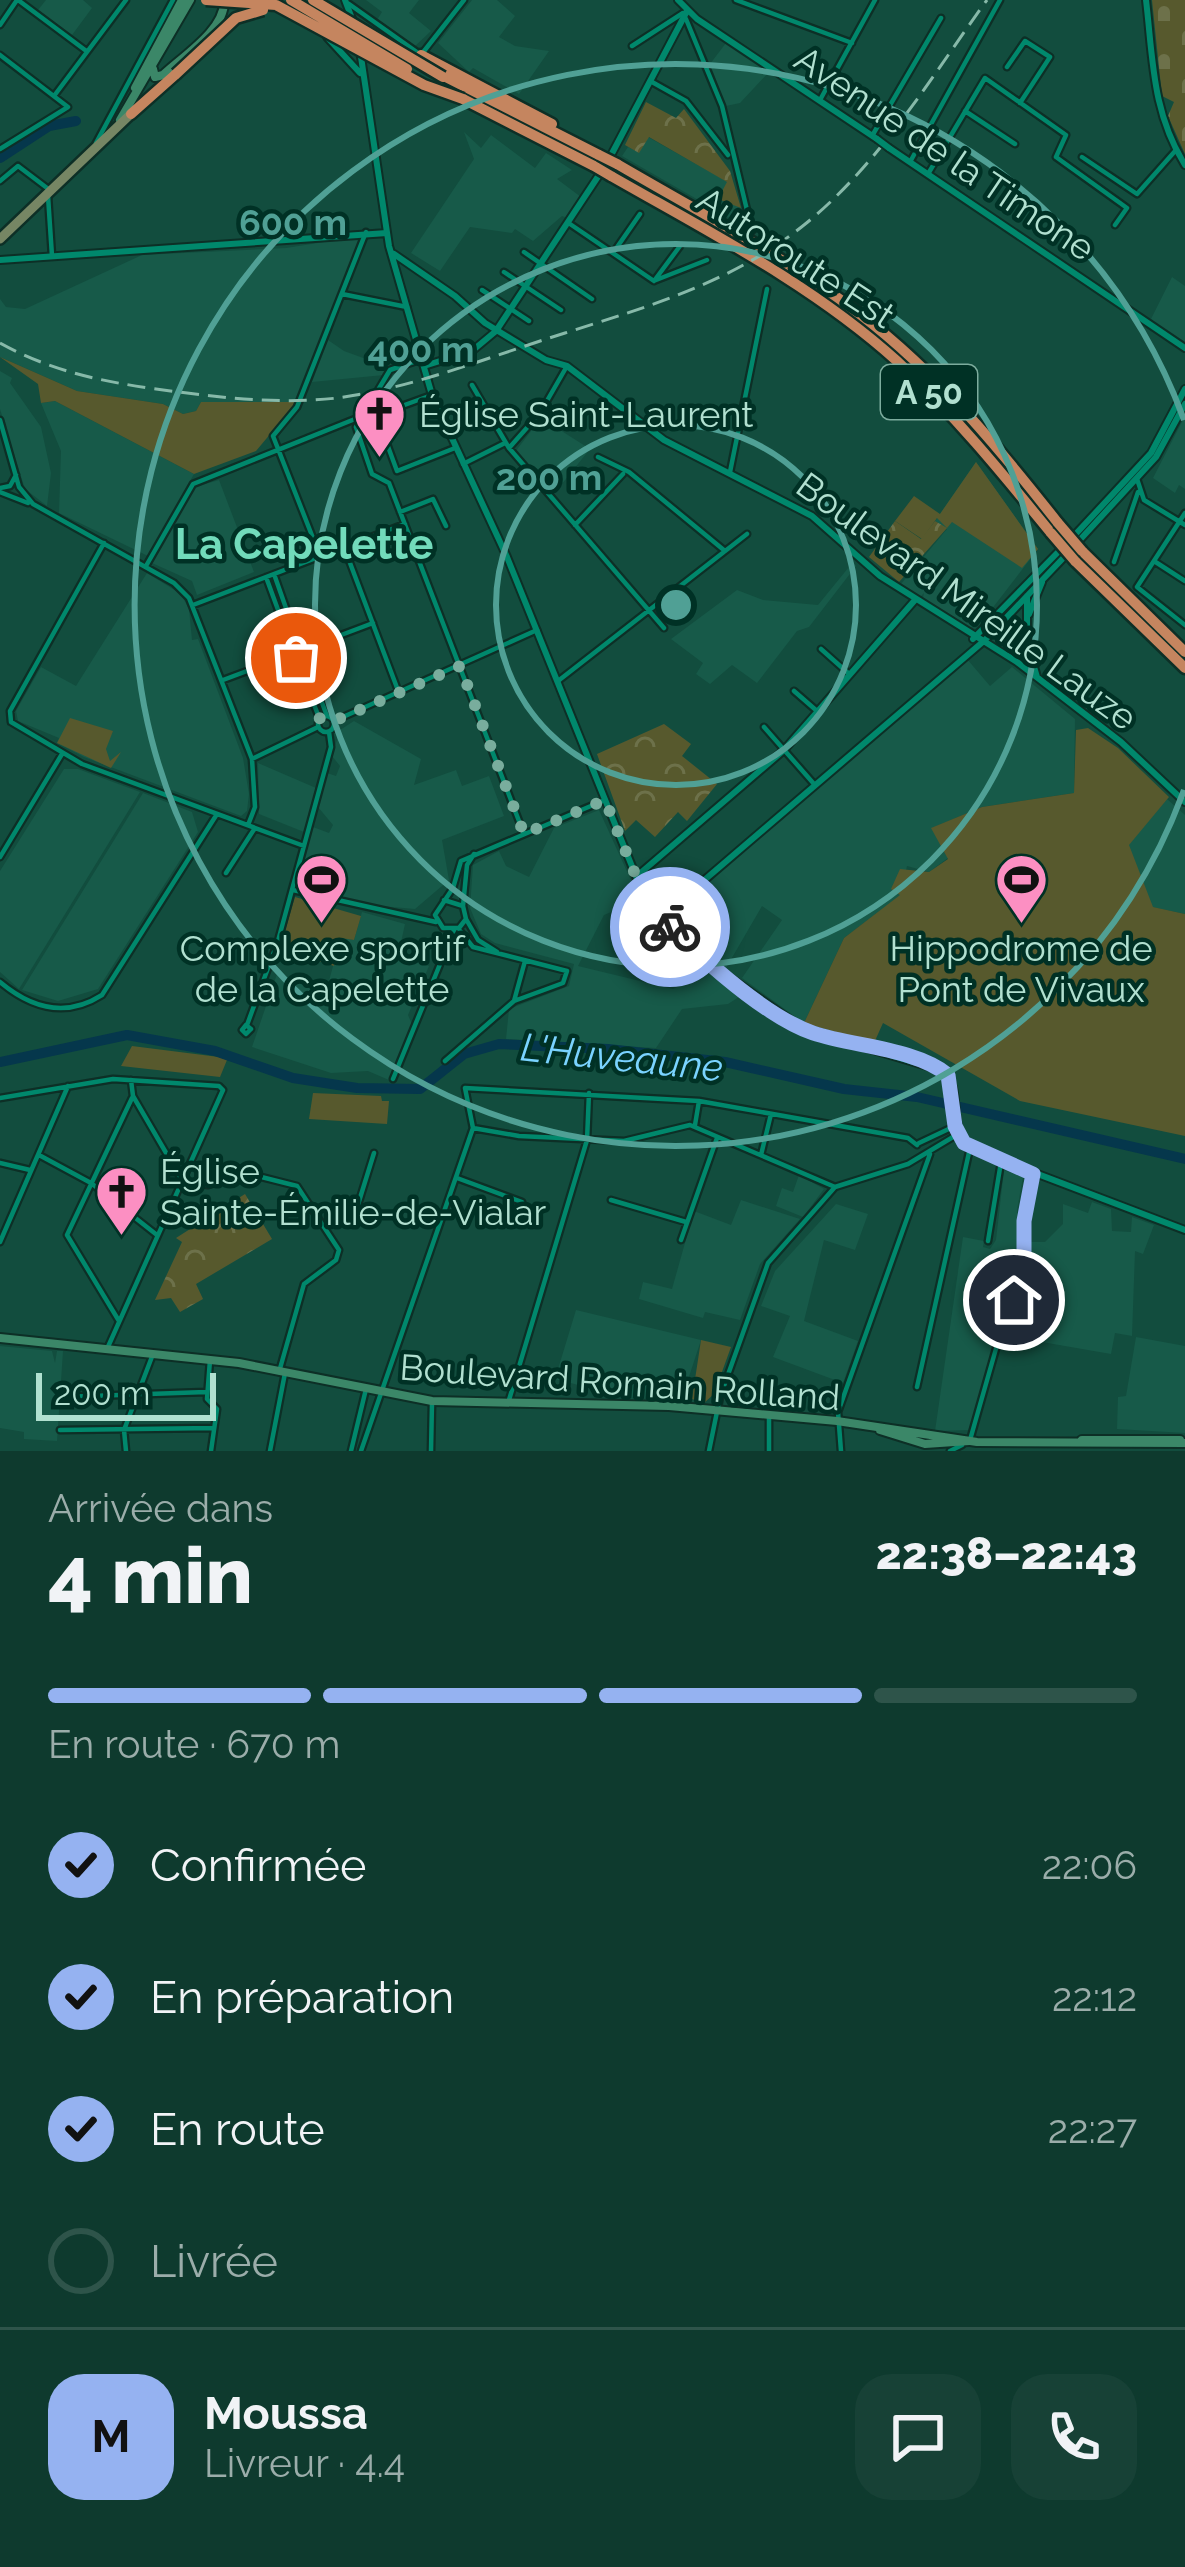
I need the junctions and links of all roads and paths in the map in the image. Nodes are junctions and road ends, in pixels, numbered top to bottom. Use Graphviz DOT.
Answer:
graph roads {
  1 [pos="18,0"];
  2 [pos="115,0"];
  3 [pos="182,0"];
  4 [pos="206,0"];
  5 [pos="224,0"];
  6 [pos="246,0"];
  7 [pos="291,0"];
  8 [pos="313,0"];
  9 [pos="327,0"];
  10 [pos="464,0"];
  11 [pos="736,0"];
  12 [pos="875,0"];
  13 [pos="1000,0"];
  14 [pos="1146,0"];
  15 [pos="264,1"];
  16 [pos="347,2"];
  17 [pos="124,3"];
  18 [pos="683,6"];
  19 [pos="941,18"];
  20 [pos="698,19"];
  21 [pos="0,25"];
  22 [pos="690,28"];
  23 [pos="680,31"];
  24 [pos="340,40"];
  25 [pos="852,43"];
  26 [pos="632,46"];
  27 [pos="87,52"];
  28 [pos="346,54"];
  29 [pos="0,55"];
  30 [pos="422,55"];
  31 [pos="359,56"];
  32 [pos="150,66"];
  33 [pos="1006,67"];
  34 [pos="360,73"];
  35 [pos="443,77"];
  36 [pos="652,82"];
  37 [pos="366,96"];
  38 [pos="54,97"];
  39 [pos="463,99"];
  40 [pos="820,101"];
  41 [pos="484,102"];
  42 [pos="1021,103"];
  43 [pos="965,111"];
  44 [pos="131,114"];
  45 [pos="113,132"];
  46 [pos="726,135"];
  47 [pos="569,137"];
  48 [pos="874,138"];
  49 [pos="718,141"];
  50 [pos="1015,144"];
  51 [pos="0,148"];
  52 [pos="1176,151"];
  53 [pos="91,154"];
  54 [pos="1082,157"];
  55 [pos="597,160"];
  56 [pos="731,160"];
  57 [pos="910,162"];
  58 [pos="1185,165"];
  59 [pos="928,174"];
  60 [pos="0,181"];
  61 [pos="50,193"];
  62 [pos="640,214"];
  63 [pos="570,224"];
  64 [pos="1115,225"];
  65 [pos="752,231"];
  66 [pos="366,232"];
  67 [pos="387,233"];
  68 [pos="0,239"];
  69 [pos="680,246"];
  70 [pos="391,252"];
  71 [pos="524,252"];
  72 [pos="613,253"];
  73 [pos="52,256"];
  74 [pos="0,260"];
  75 [pos="707,260"];
  76 [pos="409,264"];
  77 [pos="542,264"];
  78 [pos="396,268"];
  79 [pos="504,272"];
  80 [pos="654,280"];
  81 [pos="526,286"];
  82 [pos="767,289"];
  83 [pos="482,290"];
  84 [pos="342,294"];
  85 [pos="592,298"];
  86 [pos="407,307"];
  87 [pos="511,309"];
  88 [pos="561,310"];
  89 [pos="529,322"];
  90 [pos="496,331"];
  91 [pos="1185,348"];
  92 [pos="423,363"];
  93 [pos="567,366"];
  94 [pos="472,385"];
  95 [pos="1185,389"];
  96 [pos="432,395"];
  97 [pos="372,401"];
  98 [pos="1185,404"];
  99 [pos="365,415"];
  100 [pos="378,417"];
  101 [pos="0,421"];
  102 [pos="344,422"];
  103 [pos="356,428"];
  104 [pos="1167,432"];
  105 [pos="507,446"];
  106 [pos="277,447"];
  107 [pos="455,448"];
  108 [pos="598,457"];
  109 [pos="463,464"];
  110 [pos="397,471"];
  111 [pos="623,474"];
  112 [pos="16,475"];
  113 [pos="729,475"];
  114 [pos="1134,477"];
  115 [pos="389,483"];
  116 [pos="0,490"];
  117 [pos="1138,492"];
  118 [pos="1124,494"];
  119 [pos="1133,500"];
  120 [pos="1144,500"];
  121 [pos="33,504"];
  122 [pos="400,512"];
  123 [pos="1185,513"];
  124 [pos="405,524"];
  125 [pos="1182,524"];
  126 [pos="575,525"];
  127 [pos="446,526"];
  128 [pos="747,534"];
  129 [pos="104,543"];
  130 [pos="344,547"];
  131 [pos="725,551"];
  132 [pos="320,556"];
  133 [pos="1078,556"];
  134 [pos="1154,561"];
  135 [pos="1114,562"];
  136 [pos="146,566"];
  137 [pos="270,576"];
  138 [pos="1041,576"];
  139 [pos="1185,580"];
  140 [pos="1027,595"];
  141 [pos="915,599"];
  142 [pos="193,605"];
  143 [pos="648,609"];
  144 [pos="1028,618"];
  145 [pos="373,622"];
  146 [pos="1185,625"];
  147 [pos="664,628"];
  148 [pos="537,630"];
  149 [pos="975,640"];
  150 [pos="820,649"];
  151 [pos="298,651"];
  152 [pos="1185,652"];
  153 [pos="460,666"];
  154 [pos="1185,668"];
  155 [pos="850,676"];
  156 [pos="223,680"];
  157 [pos="1039,680"];
  158 [pos="558,681"];
  159 [pos="794,691"];
  160 [pos="399,693"];
  161 [pos="818,712"];
  162 [pos="325,721"];
  163 [pos="764,727"];
  164 [pos="329,732"];
  165 [pos="784,750"];
  166 [pos="62,753"];
  167 [pos="252,759"];
  168 [pos="814,784"];
  169 [pos="605,800"];
  170 [pos="1185,802"];
  171 [pos="217,814"];
  172 [pos="251,826"];
  173 [pos="524,834"];
  174 [pos="304,846"];
  175 [pos="474,854"];
  176 [pos="0,857"];
  177 [pos="458,865"];
  178 [pos="226,873"];
  179 [pos="466,877"];
  180 [pos="636,877"];
  181 [pos="292,890"];
  182 [pos="444,900"];
  183 [pos="463,906"];
  184 [pos="436,908"];
  185 [pos="419,915"];
  186 [pos="660,918"];
  187 [pos="466,919"];
  188 [pos="436,922"];
  189 [pos="442,928"];
  190 [pos="456,929"];
  191 [pos="472,932"];
  192 [pos="463,936"];
  193 [pos="447,947"];
  194 [pos="502,956"];
  195 [pos="525,961"];
  196 [pos="0,982"];
  197 [pos="514,1000"];
  198 [pos="247,1025"];
  199 [pos="445,1061"];
  200 [pos="393,1079"];
  201 [pos="131,1080"];
  202 [pos="68,1086"];
  203 [pos="589,1094"];
  204 [pos="133,1096"];
  205 [pos="0,1098"];
  206 [pos="699,1101"];
  207 [pos="771,1114"];
  208 [pos="956,1125"];
  209 [pos="694,1127"];
  210 [pos="473,1128"];
  211 [pos="717,1138"];
  212 [pos="587,1140"];
  213 [pos="932,1148"];
  214 [pos="970,1148"];
  215 [pos="918,1149"];
  216 [pos="374,1153"];
  217 [pos="38,1155"];
  218 [pos="761,1156"];
  219 [pos="1001,1162"];
  220 [pos="0,1163"];
  221 [pos="908,1164"];
  222 [pos="32,1170"];
  223 [pos="922,1173"];
  224 [pos="1033,1174"];
  225 [pos="457,1178"];
  226 [pos="182,1182"];
  227 [pos="92,1183"];
  228 [pos="835,1187"];
  229 [pos="611,1201"];
  230 [pos="522,1202"];
  231 [pos="356,1211"];
  232 [pos="686,1222"];
  233 [pos="1185,1230"];
  234 [pos="157,1235"];
  235 [pos="680,1240"];
  236 [pos="988,1241"];
  237 [pos="0,1242"];
  238 [pos="119,1321"];
  239 [pos="0,1338"];
  240 [pos="107,1349"];
  241 [pos="152,1354"];
  242 [pos="210,1360"];
  243 [pos="282,1372"];
  244 [pos="917,1388"];
  245 [pos="366,1389"];
  246 [pos="206,1392"];
  247 [pos="382,1393"];
  248 [pos="137,1395"];
  249 [pos="62,1397"];
  250 [pos="509,1400"];
  251 [pos="432,1401"];
  252 [pos="718,1410"];
  253 [pos="770,1415"];
  254 [pos="837,1421"];
  255 [pos="214,1428"];
  256 [pos="60,1430"];
  257 [pos="124,1430"];
  258 [pos="1185,1442"];
  259 [pos="966,1443"];
  260 [pos="936,1445"];
  261 [pos="126,1451"];
  262 [pos="211,1451"];
  263 [pos="270,1451"];
  264 [pos="350,1451"];
  265 [pos="361,1451"];
  266 [pos="431,1451"];
  267 [pos="709,1451"];
  268 [pos="769,1451"];
  269 [pos="841,1451"];
  1 -- 21 [label="street"];
  1 -- 27 [label="street"];
  2 -- 17 [label="street"];
  3 -- 32 [label="main road"];
  3 -- 53 [label="street"];
  4 -- 24 [label="highway, bridge"];
  5 -- 32 [label="main road"];
  6 -- 15 [label="main road"];
  6 -- 44 [label="main road"];
  7 -- 39 [label="highway, Autoroute Est / A 50, bridge"];
  8 -- 35 [label="highway, Autoroute Est / A 50, bridge"];
  9 -- 35 [label="highway, bridge"];
  10 -- 30 [label="street"];
  11 -- 25 [label="street"];
  12 -- 25 [label="street"];
  13 -- 57 [label="street"];
  14 -- 52 [label="street"];
  15 -- 28 [label="street"];
  15 -- 44 [label="main road"];
  16 -- 30 [label="street"];
  16 -- 31 [label="street"];
  17 -- 27 [label="street"];
  18 -- 20 [label="street, Avenue de la Timone"];
  18 -- 22 [label="street"];
  18 -- 23 [label="street"];
  18 -- 26 [label="street"];
  19 -- 48 [label="street"];
  20 -- 22 [label="street"];
  20 -- 40 [label="street, Avenue de la Timone"];
  22 -- 23 [label="street"];
  22 -- 46 [label="street"];
  23 -- 36 [label="street"];
  24 -- 39 [label="highway, bridge"];
  24 -- 44 [label="highway, bridge"];
  25 -- 40 [label="street"];
  27 -- 38 [label="street"];
  28 -- 31 [label="street"];
  28 -- 34 [label="street"];
  29 -- 38 [label="street"];
  30 -- 47 [label="highway"];
  31 -- 34 [label="street"];
  31 -- 37 [label="street"];
  32 -- 45 [label="main road"];
  33 -- 42 [label="street"];
  34 -- 37 [label="street"];
  35 -- 41 [label="highway, Autoroute Est / A 50"];
  36 -- 49 [label="street"];
  36 -- 63 [label="street"];
  37 -- 67 [label="street"];
  38 -- 51 [label="street"];
  39 -- 41 [label="highway, Autoroute Est / A 50"];
  40 -- 48 [label="street, Avenue de la Timone"];
  41 -- 47 [label="highway, Autoroute Est / A 50"];
  41 -- 55 [label="highway, Autoroute Est / A 50"];
  42 -- 43 [label="street"];
  42 -- 64 [label="street"];
  43 -- 50 [label="street"];
  43 -- 59 [label="street"];
  44 -- 45 [label="main road"];
  45 -- 53 [label="main road"];
  46 -- 49 [label="street"];
  46 -- 56 [label="street"];
  47 -- 55 [label="highway, Autoroute Est / A 50"];
  48 -- 57 [label="street, Avenue de la Timone, bridge"];
  49 -- 56 [label="street"];
  52 -- 54 [label="street"];
  52 -- 58 [label="street"];
  53 -- 61 [label="main road"];
  55 -- 133 [label="highway, Autoroute Est / A 50, bridge"];
  56 -- 65 [label="street"];
  57 -- 59 [label="street, Avenue de la Timone"];
  59 -- 91 [label="street, Avenue de la Timone"];
  60 -- 61 [label="street"];
  61 -- 68 [label="main road"];
  61 -- 73 [label="street"];
  62 -- 72 [label="street"];
  63 -- 72 [label="street"];
  63 -- 77 [label="street"];
  66 -- 67 [label="street"];
  66 -- 73 [label="street"];
  66 -- 84 [label="street"];
  67 -- 70 [label="street"];
  69 -- 80 [label="street"];
  70 -- 76 [label="street, Boulevard Mireille Lauze"];
  70 -- 78 [label="street"];
  71 -- 77 [label="street"];
  72 -- 80 [label="street"];
  73 -- 74 [label="street"];
  75 -- 80 [label="street"];
  76 -- 78 [label="street"];
  76 -- 90 [label="street, Boulevard Mireille Lauze"];
  77 -- 81 [label="street"];
  77 -- 85 [label="street"];
  78 -- 86 [label="street"];
  79 -- 81 [label="street"];
  81 -- 87 [label="street"];
  81 -- 88 [label="street"];
  82 -- 113 [label="street"];
  83 -- 87 [label="street"];
  84 -- 86 [label="street"];
  84 -- 106 [label="street"];
  86 -- 92 [label="street"];
  87 -- 89 [label="street"];
  87 -- 90 [label="street"];
  90 -- 92 [label="street"];
  90 -- 93 [label="street, Boulevard Mireille Lauze"];
  92 -- 96 [label="street"];
  92 -- 97 [label="street"];
  93 -- 105 [label="street"];
  93 -- 113 [label="street, Boulevard Mireille Lauze"];
  94 -- 105 [label="street"];
  95 -- 104 [label="street"];
  96 -- 100 [label="street"];
  96 -- 107 [label="street"];
  97 -- 99 [label="street"];
  97 -- 100 [label="street"];
  98 -- 104 [label="street"];
  99 -- 102 [label="street"];
  99 -- 103 [label="street"];
  100 -- 103 [label="street"];
  100 -- 110 [label="street"];
  101 -- 112 [label="street"];
  102 -- 103 [label="street"];
  102 -- 106 [label="street"];
  103 -- 115 [label="street"];
  104 -- 114 [label="street"];
  105 -- 109 [label="street"];
  105 -- 126 [label="street"];
  106 -- 132 [label="street"];
  106 -- 136 [label="street"];
  107 -- 109 [label="street"];
  107 -- 110 [label="street"];
  108 -- 111 [label="street"];
  109 -- 148 [label="street"];
  110 -- 115 [label="street"];
  111 -- 126 [label="street"];
  111 -- 131 [label="street"];
  112 -- 116 [label="street"];
  112 -- 121 [label="street"];
  113 -- 141 [label="street, Boulevard Mireille Lauze"];
  114 -- 117 [label="street"];
  114 -- 118 [label="street"];
  114 -- 138 [label="street"];
  115 -- 122 [label="street"];
  116 -- 121 [label="street"];
  117 -- 119 [label="street"];
  117 -- 120 [label="street"];
  118 -- 119 [label="street"];
  118 -- 138 [label="street"];
  119 -- 120 [label="street"];
  119 -- 135 [label="street"];
  120 -- 125 [label="street"];
  121 -- 129 [label="street"];
  122 -- 124 [label="street"];
  122 -- 127 [label="street"];
  123 -- 125 [label="street"];
  124 -- 130 [label="street"];
  124 -- 153 [label="street"];
  125 -- 134 [label="street"];
  126 -- 143 [label="street"];
  128 -- 131 [label="street"];
  129 -- 136 [label="street"];
  129 -- 166 [label="street"];
  130 -- 132 [label="street"];
  130 -- 145 [label="street"];
  131 -- 143 [label="street"];
  132 -- 137 [label="street"];
  133 -- 152 [label="highway, Autoroute Est / A 50"];
  133 -- 154 [label="highway, Autoroute Est / A 50"];
  134 -- 139 [label="street"];
  134 -- 146 [label="street"];
  136 -- 142 [label="street"];
  137 -- 142 [label="street"];
  137 -- 151 [label="street"];
  138 -- 140 [label="street"];
  138 -- 144 [label="street"];
  138 -- 149 [label="street"];
  140 -- 144 [label="street"];
  140 -- 149 [label="street"];
  141 -- 149 [label="street, Boulevard Mireille Lauze"];
  141 -- 155 [label="street"];
  142 -- 156 [label="street"];
  143 -- 147 [label="street"];
  143 -- 158 [label="street"];
  144 -- 157 [label="street"];
  145 -- 151 [label="street"];
  145 -- 160 [label="street"];
  148 -- 153 [label="street"];
  148 -- 158 [label="street"];
  149 -- 157 [label="street, Boulevard Mireille Lauze"];
  149 -- 168 [label="street"];
  150 -- 155 [label="street"];
  151 -- 156 [label="street"];
  151 -- 162 [label="street"];
  153 -- 160 [label="street"];
  153 -- 173 [label="street"];
  155 -- 161 [label="street"];
  156 -- 167 [label="street"];
  157 -- 170 [label="street, Boulevard Mireille Lauze"];
  158 -- 169 [label="street"];
  159 -- 161 [label="street"];
  160 -- 162 [label="street"];
  161 -- 165 [label="street"];
  162 -- 164 [label="street"];
  162 -- 164 [label="street"];
  162 -- 167 [label="street"];
  163 -- 165 [label="street"];
  164 -- 174 [label="street"];
  165 -- 168 [label="street"];
  165 -- 180 [label="street"];
  166 -- 171 [label="street"];
  166 -- 176 [label="street"];
  167 -- 172 [label="street"];
  168 -- 186 [label="street"];
  169 -- 173 [label="street"];
  169 -- 180 [label="street"];
  171 -- 172 [label="street"];
  171 -- 196 [label="street"];
  172 -- 174 [label="street"];
  172 -- 178 [label="street"];
  173 -- 175 [label="street"];
  174 -- 181 [label="street"];
  175 -- 177 [label="street"];
  175 -- 179 [label="street"];
  177 -- 179 [label="street"];
  177 -- 182 [label="street"];
  179 -- 183 [label="street"];
  180 -- 186 [label="street"];
  181 -- 185 [label="street"];
  181 -- 198 [label="street"];
  182 -- 183 [label="street"];
  182 -- 184 [label="street"];
  183 -- 187 [label="street"];
  184 -- 185 [label="street"];
  184 -- 188 [label="street"];
  185 -- 188 [label="street"];
  186 -- 208 [label="street"];
  187 -- 190 [label="street"];
  187 -- 191 [label="street"];
  188 -- 189 [label="street"];
  189 -- 190 [label="street"];
  189 -- 193 [label="street"];
  190 -- 192 [label="street"];
  190 -- 193 [label="street"];
  191 -- 192 [label="street"];
  191 -- 194 [label="street"];
  192 -- 194 [label="street"];
  193 -- 200 [label="street"];
  194 -- 195 [label="street"];
  195 -- 197 [label="street"];
  195 -- 197 [label="street"];
  197 -- 199 [label="street"];
  201 -- 202 [label="street"];
  201 -- 204 [label="street"];
  201 -- 226 [label="street"];
  202 -- 205 [label="street"];
  202 -- 217 [label="street"];
  203 -- 206 [label="street"];
  203 -- 210 [label="street"];
  203 -- 212 [label="street"];
  204 -- 226 [label="street"];
  204 -- 227 [label="street"];
  206 -- 207 [label="street"];
  206 -- 209 [label="street"];
  207 -- 215 [label="street"];
  207 -- 218 [label="street"];
  208 -- 213 [label="street"];
  208 -- 214 [label="street"];
  208 -- 215 [label="street"];
  209 -- 211 [label="street"];
  209 -- 212 [label="street"];
  210 -- 212 [label="street"];
  210 -- 225 [label="street"];
  211 -- 218 [label="street"];
  211 -- 232 [label="street"];
  212 -- 250 [label="street"];
  213 -- 215 [label="street"];
  213 -- 223 [label="street"];
  214 -- 219 [label="street"];
  214 -- 244 [label="street"];
  215 -- 221 [label="street"];
  216 -- 231 [label="street"];
  217 -- 222 [label="street"];
  217 -- 227 [label="street"];
  218 -- 228 [label="street"];
  219 -- 224 [label="street"];
  219 -- 236 [label="street"];
  220 -- 222 [label="street"];
  221 -- 223 [label="street"];
  221 -- 228 [label="street"];
  222 -- 237 [label="street"];
  223 -- 254 [label="street"];
  224 -- 233 [label="street"];
  224 -- 259 [label="street"];
  225 -- 230 [label="street"];
  225 -- 247 [label="street"];
  226 -- 234 [label="street"];
  226 -- 243 [label="street"];
  227 -- 234 [label="street"];
  227 -- 238 [label="street"];
  228 -- 252 [label="street"];
  229 -- 232 [label="street"];
  232 -- 235 [label="street"];
  234 -- 238 [label="street"];
  238 -- 240 [label="street"];
  239 -- 240 [label="main road, Boulevard Romain Rolland"];
  240 -- 241 [label="main road, Boulevard Romain Rolland"];
  241 -- 242 [label="main road, Boulevard Romain Rolland"];
  241 -- 248 [label="street"];
  242 -- 243 [label="main road, Boulevard Romain Rolland"];
  242 -- 246 [label="street"];
  243 -- 245 [label="main road, Boulevard Romain Rolland"];
  243 -- 263 [label="street"];
  245 -- 247 [label="main road, Boulevard Romain Rolland"];
  245 -- 264 [label="street"];
  246 -- 248 [label="street"];
  246 -- 255 [label="street"];
  247 -- 251 [label="main road, Boulevard Romain Rolland"];
  247 -- 265 [label="street"];
  248 -- 249 [label="street"];
  248 -- 257 [label="street"];
  250 -- 251 [label="main road, Boulevard Romain Rolland"];
  250 -- 252 [label="main road, Boulevard Romain Rolland"];
  251 -- 266 [label="street"];
  252 -- 253 [label="main road, Boulevard Romain Rolland"];
  252 -- 267 [label="street"];
  253 -- 254 [label="main road, Boulevard Romain Rolland"];
  253 -- 268 [label="street"];
  254 -- 260 [label="main road, Boulevard Romain Rolland"];
  254 -- 269 [label="street"];
  255 -- 257 [label="street"];
  255 -- 262 [label="street"];
  256 -- 257 [label="street"];
  257 -- 261 [label="street"];
  258 -- 259 [label="main road, Boulevard Romain Rolland"];
  259 -- 260 [label="main road, Boulevard Romain Rolland"];
  259 -- 260 [label="street"];
}
